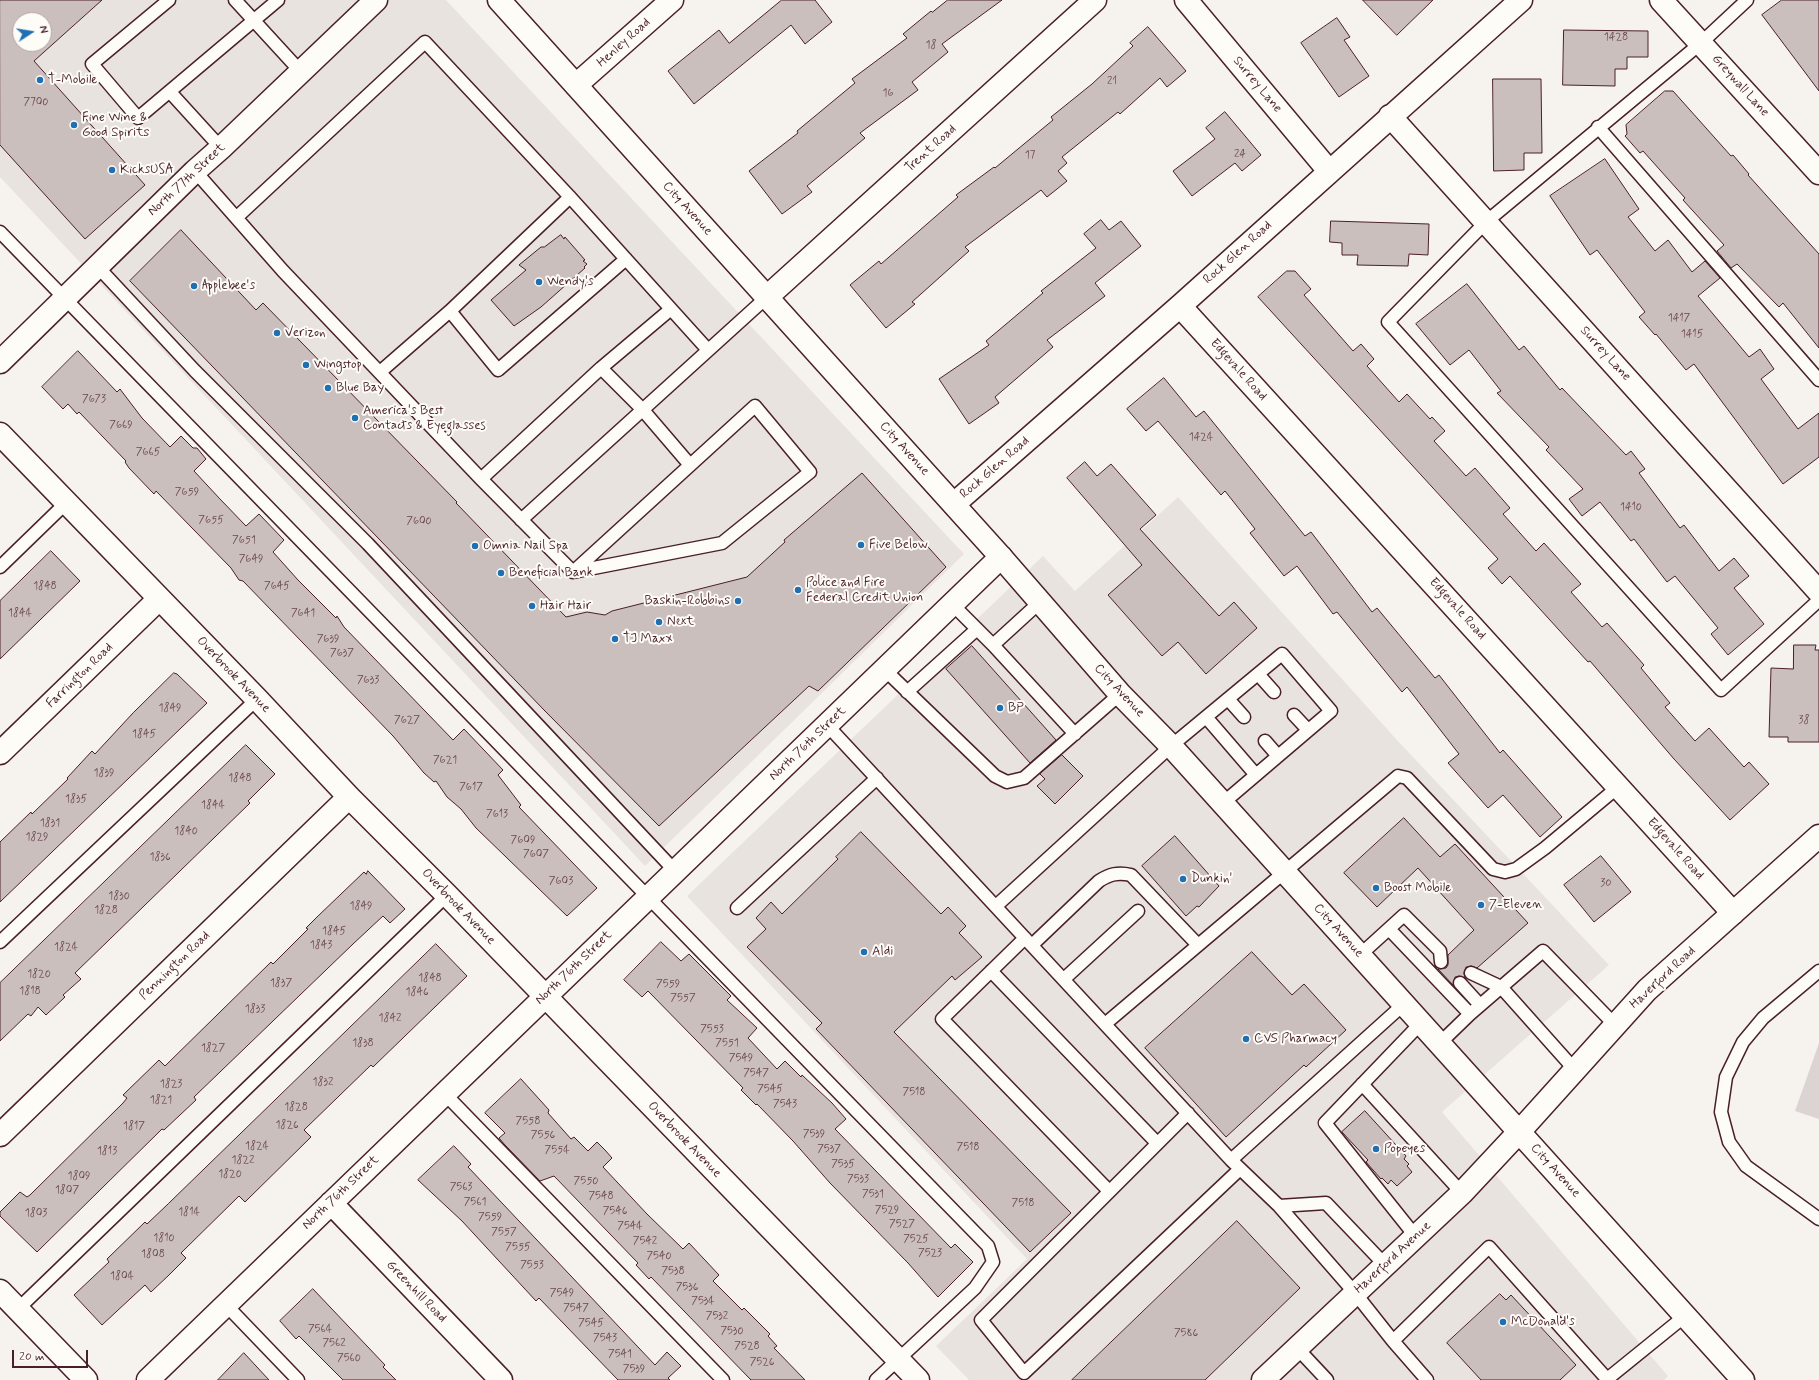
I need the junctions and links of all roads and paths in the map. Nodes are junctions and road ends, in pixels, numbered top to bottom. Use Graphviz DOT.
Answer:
graph roads {
  1 [pos="169,0"];
  2 [pos="235,0"];
  3 [pos="278,0"];
  4 [pos="376,0"];
  5 [pos="499,0"];
  6 [pos="672,0"];
  7 [pos="1095,0"];
  8 [pos="1186,0"];
  9 [pos="1520,0"];
  10 [pos="1661,0"];
  11 [pos="1747,0"];
  12 [pos="254,21"];
  13 [pos="1701,43"];
  14 [pos="301,72"];
  15 [pos="576,86"];
  16 [pos="170,92"];
  17 [pos="1390,116"];
  18 [pos="1598,127"];
  19 [pos="221,148"];
  20 [pos="195,171"];
  21 [pos="1329,171"];
  22 [pos="1819,173"];
  23 [pos="570,197"];
  24 [pos="237,217"];
  25 [pos="1486,222"];
  26 [pos="0,232"];
  27 [pos="626,259"];
  28 [pos="98,267"];
  29 [pos="767,297"];
  30 [pos="64,300"];
  31 [pos="1180,306"];
  32 [pos="671,309"];
  33 [pos="450,311"];
  34 [pos="708,350"];
  35 [pos="0,362"];
  36 [pos="601,368"];
  37 [pos="380,372"];
  38 [pos="1819,380"];
  39 [pos="642,409"];
  40 [pos="0,434"];
  41 [pos="690,465"];
  42 [pos="481,479"];
  43 [pos="67,502"];
  44 [pos="954,504"];
  45 [pos="521,520"];
  46 [pos="1001,557"];
  47 [pos="0,566"];
  48 [pos="573,572"];
  49 [pos="1819,592"];
  50 [pos="159,599"];
  51 [pos="1819,600"];
  52 [pos="1040,602"];
  53 [pos="952,604"];
  54 [pos="977,629"];
  55 [pos="993,645"];
  56 [pos="885,670"];
  57 [pos="1258,674"];
  58 [pos="907,692"];
  59 [pos="1274,692"];
  60 [pos="1120,694"];
  61 [pos="257,699"];
  62 [pos="1228,699"];
  63 [pos="1294,715"];
  64 [pos="1206,717"];
  65 [pos="1244,717"];
  66 [pos="827,725"];
  67 [pos="1308,730"];
  68 [pos="1075,734"];
  69 [pos="1265,741"];
  70 [pos="1171,746"];
  71 [pos="0,753"];
  72 [pos="1278,756"];
  73 [pos="1256,775"];
  74 [pos="877,778"];
  75 [pos="1618,786"];
  76 [pos="349,797"];
  77 [pos="1223,803"];
  78 [pos="1819,836"];
  79 [pos="675,871"];
  80 [pos="1285,872"];
  81 [pos="447,895"];
  82 [pos="648,898"];
  83 [pos="996,906"];
  84 [pos="737,908"];
  85 [pos="1138,911"];
  86 [pos="1733,913"];
  87 [pos="1389,929"];
  88 [pos="1028,941"];
  89 [pos="0,942"];
  90 [pos="1198,946"];
  91 [pos="1360,955"];
  92 [pos="1444,955"];
  93 [pos="991,971"];
  94 [pos="1819,971"];
  95 [pos="1471,973"];
  96 [pos="1064,979"];
  97 [pos="1460,983"];
  98 [pos="1501,987"];
  99 [pos="545,996"];
  100 [pos="1404,1004"];
  101 [pos="1480,1005"];
  102 [pos="1470,1014"];
  103 [pos="1421,1022"];
  104 [pos="1104,1024"];
  105 [pos="1615,1025"];
  106 [pos="1440,1043"];
  107 [pos="1575,1070"];
  108 [pos="1362,1084"];
  109 [pos="444,1093"];
  110 [pos="1188,1113"];
  111 [pos="1519,1132"];
  112 [pos="0,1135"];
  113 [pos="1157,1143"];
  114 [pos="1231,1160"];
  115 [pos="1240,1169"];
  116 [pos="1109,1192"];
  117 [pos="1462,1193"];
  118 [pos="330,1203"];
  119 [pos="1279,1206"];
  120 [pos="1819,1218"];
  121 [pos="1416,1237"];
  122 [pos="1385,1265"];
  123 [pos="0,1291"];
  124 [pos="1355,1293"];
  125 [pos="226,1305"];
  126 [pos="18,1309"];
  127 [pos="1685,1316"];
  128 [pos="1393,1341"];
  129 [pos="1297,1348"];
  130 [pos="897,1359"];
  131 [pos="86,1380"];
  132 [pos="148,1380"];
  133 [pos="298,1380"];
  134 [pos="501,1380"];
  135 [pos="723,1380"];
  136 [pos="876,1380"];
  137 [pos="918,1380"];
  138 [pos="1263,1380"];
  139 [pos="1327,1380"];
  140 [pos="1427,1380"];
  141 [pos="1606,1380"];
  142 [pos="1743,1380"];
  1 -- 16 [label="lane"];
  2 -- 12 [label="lane"];
  3 -- 12 [label="lane"];
  4 -- 14 [label="main road, North 77th Street"];
  5 -- 15 [label="main road, City Avenue"];
  6 -- 15 [label="main road, Henley Road"];
  7 -- 29 [label="main road, Trent Road"];
  8 -- 21 [label="main road, Surrey Lane"];
  9 -- 17 [label="main road, Rock Glen Road"];
  10 -- 13 [label="main road, Greywall Lane"];
  11 -- 13 [label="lane"];
  12 -- 14 [label="lane"];
  12 -- 16 [label="lane"];
  13 -- 18 [label="lane"];
  13 -- 22 [label="main road, Greywall Lane"];
  14 -- 19 [label="main road, North 77th Street"];
  15 -- 29 [label="main road, City Avenue"];
  16 -- 19 [label="lane"];
  17 -- 21 [label="main road, Rock Glen Road"];
  17 -- 25 [label="main road, Surrey Lane"];
  18 -- 25 [label="lane"];
  18 -- 38 [label="lane"];
  19 -- 20 [label="main road, North 77th Street"];
  20 -- 24 [label="lane"];
  20 -- 28 [label="main road, North 77th Street"];
  21 -- 31 [label="main road, Rock Glen Road"];
  23 -- 24 [label="lane"];
  23 -- 27 [label="lane"];
  23 -- 33 [label="lane"];
  24 -- 37 [label="lane"];
  25 -- 49 [label="main road, Surrey Lane"];
  25 -- 51 [label="lane"];
  26 -- 30 [label="lane"];
  27 -- 32 [label="lane"];
  27 -- 33 [label="lane"];
  28 -- 30 [label="main road, North 77th Street"];
  28 -- 79 [label="lane"];
  29 -- 34 [label="lane"];
  29 -- 44 [label="main road, City Avenue"];
  30 -- 35 [label="main road, North 77th Street"];
  30 -- 82 [label="lane"];
  31 -- 44 [label="main road, Rock Glen Road"];
  31 -- 75 [label="main road, Edgevale Road"];
  32 -- 34 [label="lane"];
  32 -- 36 [label="lane"];
  33 -- 37 [label="lane"];
  34 -- 39 [label="lane"];
  36 -- 39 [label="lane"];
  36 -- 42 [label="lane"];
  37 -- 42 [label="lane"];
  39 -- 41 [label="lane"];
  39 -- 45 [label="lane"];
  40 -- 43 [label="main road, Overbrook Avenue"];
  41 -- 48 [label="lane"];
  41 -- 48 [label="lane"];
  42 -- 45 [label="lane"];
  43 -- 47 [label="lane"];
  43 -- 50 [label="main road, Overbrook Avenue"];
  44 -- 46 [label="main road, City Avenue"];
  45 -- 48 [label="lane"];
  46 -- 52 [label="main road, City Avenue"];
  46 -- 53 [label="main road, North 76th Street"];
  50 -- 61 [label="main road, Overbrook Avenue"];
  50 -- 71 [label="main road, Farrington Road"];
  52 -- 55 [label="lane"];
  52 -- 60 [label="main road, City Avenue"];
  53 -- 54 [label="lane"];
  53 -- 56 [label="main road, North 76th Street"];
  54 -- 55 [label="lane"];
  54 -- 58 [label="lane"];
  55 -- 68 [label="lane"];
  56 -- 58 [label="lane"];
  56 -- 66 [label="main road, North 76th Street"];
  57 -- 59 [label="lane"];
  57 -- 62 [label="lane"];
  57 -- 67 [label="lane"];
  58 -- 68 [label="lane"];
  60 -- 68 [label="lane"];
  60 -- 70 [label="main road, City Avenue"];
  61 -- 76 [label="main road, Overbrook Avenue"];
  61 -- 89 [label="lane"];
  62 -- 64 [label="lane"];
  62 -- 65 [label="lane"];
  63 -- 67 [label="lane"];
  64 -- 70 [label="lane"];
  64 -- 73 [label="lane"];
  66 -- 74 [label="lane"];
  66 -- 79 [label="main road, North 76th Street"];
  67 -- 72 [label="lane"];
  69 -- 72 [label="lane"];
  70 -- 77 [label="main road, City Avenue"];
  70 -- 83 [label="lane"];
  72 -- 73 [label="lane"];
  73 -- 77 [label="lane"];
  74 -- 83 [label="lane"];
  74 -- 84 [label="lane"];
  75 -- 80 [label="lane"];
  75 -- 86 [label="main road, Edgevale Road"];
  76 -- 81 [label="main road, Overbrook Avenue"];
  76 -- 112 [label="main road, Pennington Road"];
  77 -- 80 [label="main road, City Avenue"];
  78 -- 86 [label="main road, Haverford Road"];
  79 -- 82 [label="main road, North 76th Street"];
  80 -- 90 [label="lane"];
  80 -- 91 [label="main road, City Avenue"];
  81 -- 99 [label="main road, Overbrook Avenue"];
  81 -- 126 [label="lane"];
  82 -- 99 [label="main road, North 76th Street"];
  82 -- 130 [label="lane"];
  83 -- 88 [label="lane"];
  85 -- 96 [label="lane"];
  86 -- 105 [label="main road, Haverford Road"];
  87 -- 91 [label="lane"];
  87 -- 92 [label="lane"];
  87 -- 102 [label="lane"];
  88 -- 90 [label="lane"];
  88 -- 93 [label="lane"];
  88 -- 96 [label="lane"];
  90 -- 104 [label="lane"];
  91 -- 100 [label="main road, City Avenue"];
  93 -- 113 [label="lane"];
  93 -- 116 [label="lane"];
  94 -- 120 [label="lane"];
  95 -- 98 [label="lane"];
  96 -- 104 [label="lane"];
  97 -- 101 [label="lane"];
  98 -- 101 [label="lane"];
  98 -- 105 [label="lane"];
  98 -- 107 [label="lane"];
  99 -- 109 [label="main road, North 76th Street"];
  99 -- 130 [label="main road, Overbrook Avenue"];
  100 -- 103 [label="main road, City Avenue"];
  100 -- 114 [label="lane"];
  101 -- 102 [label="lane"];
  102 -- 106 [label="lane"];
  103 -- 106 [label="main road, City Avenue"];
  103 -- 108 [label="lane"];
  104 -- 110 [label="lane"];
  105 -- 107 [label="main road, Haverford Road"];
  106 -- 111 [label="main road, City Avenue"];
  107 -- 111 [label="main road, Haverford Road"];
  108 -- 117 [label="lane"];
  108 -- 121 [label="lane"];
  109 -- 118 [label="main road, North 76th Street"];
  109 -- 135 [label="lane"];
  110 -- 113 [label="lane"];
  110 -- 114 [label="lane"];
  111 -- 117 [label="main road, Haverford Avenue"];
  111 -- 127 [label="main road, City Avenue"];
  113 -- 116 [label="lane"];
  114 -- 115 [label="lane"];
  115 -- 116 [label="lane"];
  115 -- 119 [label="lane"];
  117 -- 121 [label="main road, Haverford Avenue"];
  118 -- 125 [label="main road, North 76th Street"];
  118 -- 134 [label="main road, Greenhill Road"];
  119 -- 122 [label="lane"];
  119 -- 124 [label="lane"];
  121 -- 122 [label="main road, Haverford Avenue"];
  122 -- 124 [label="main road, Haverford Avenue"];
  123 -- 126 [label="main road"];
  124 -- 128 [label="lane"];
  124 -- 129 [label="main road, Haverford Avenue"];
  125 -- 132 [label="main road, North 76th Street"];
  125 -- 133 [label="lane"];
  126 -- 131 [label="main road"];
  127 -- 141 [label="lane"];
  127 -- 142 [label="main road, City Avenue"];
  128 -- 140 [label="lane"];
  128 -- 141 [label="lane"];
  129 -- 138 [label="main road, Haverford Avenue"];
  129 -- 139 [label="lane"];
  130 -- 136 [label="lane"];
  130 -- 137 [label="main road, Overbrook Avenue"];
}
